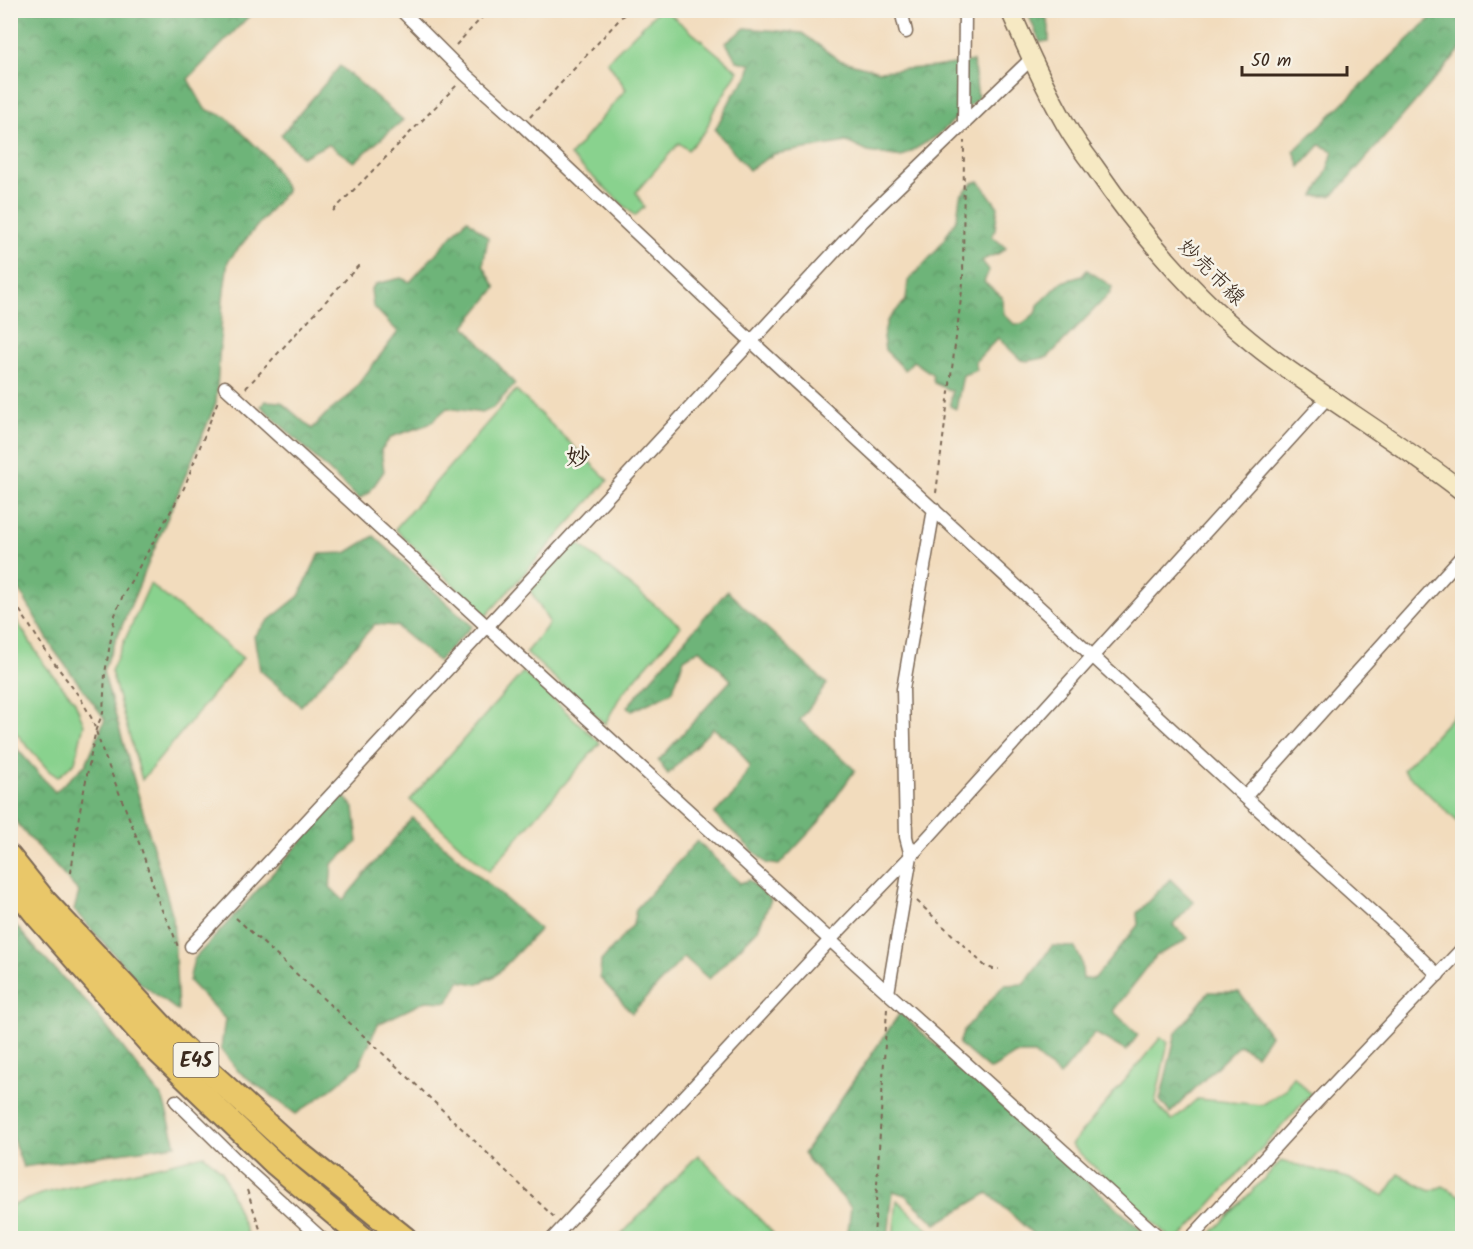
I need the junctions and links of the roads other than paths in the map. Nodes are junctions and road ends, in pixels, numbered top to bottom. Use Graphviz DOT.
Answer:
graph roads {
  1 [pos="401,10"];
  2 [pos="901,10"];
  3 [pos="965,10"];
  4 [pos="1010,10"];
  5 [pos="906,32"];
  6 [pos="1031,59"];
  7 [pos="964,123"];
  8 [pos="751,341"];
  9 [pos="225,387"];
  10 [pos="1328,397"];
  11 [pos="1462,491"];
  12 [pos="934,510"];
  13 [pos="1462,556"];
  14 [pos="487,626"];
  15 [pos="1094,656"];
  16 [pos="1245,797"];
  17 [pos="912,856"];
  18 [pos="10,857"];
  19 [pos="10,882"];
  20 [pos="830,940"];
  21 [pos="191,946"];
  22 [pos="1462,949"];
  23 [pos="1438,975"];
  24 [pos="888,993"];
  25 [pos="176,1101"];
  26 [pos="321,1239"];
  27 [pos="363,1239"];
  28 [pos="405,1239"];
  29 [pos="553,1239"];
  30 [pos="1160,1239"];
  31 [pos="1191,1239"];
  1 -- 8 [label="street"];
  2 -- 5 [label="street"];
  3 -- 7 [label="street"];
  4 -- 6 [label="main road, 妙売市線"];
  6 -- 7 [label="street"];
  6 -- 10 [label="main road, 妙売市線"];
  7 -- 8 [label="street"];
  8 -- 12 [label="street"];
  8 -- 14 [label="street"];
  9 -- 14 [label="street"];
  10 -- 11 [label="main road, 妙売市線"];
  10 -- 15 [label="street"];
  12 -- 15 [label="street"];
  12 -- 17 [label="street"];
  13 -- 16 [label="street"];
  14 -- 20 [label="street"];
  14 -- 21 [label="street"];
  15 -- 16 [label="street"];
  15 -- 17 [label="street"];
  16 -- 23 [label="street"];
  17 -- 20 [label="street"];
  17 -- 24 [label="street"];
  18 -- 28 [label="highway, E45"];
  19 -- 27 [label="highway, E45"];
  20 -- 24 [label="street"];
  20 -- 29 [label="street"];
  22 -- 23 [label="street"];
  23 -- 31 [label="street"];
  24 -- 30 [label="street"];
  25 -- 26 [label="street"];
}
